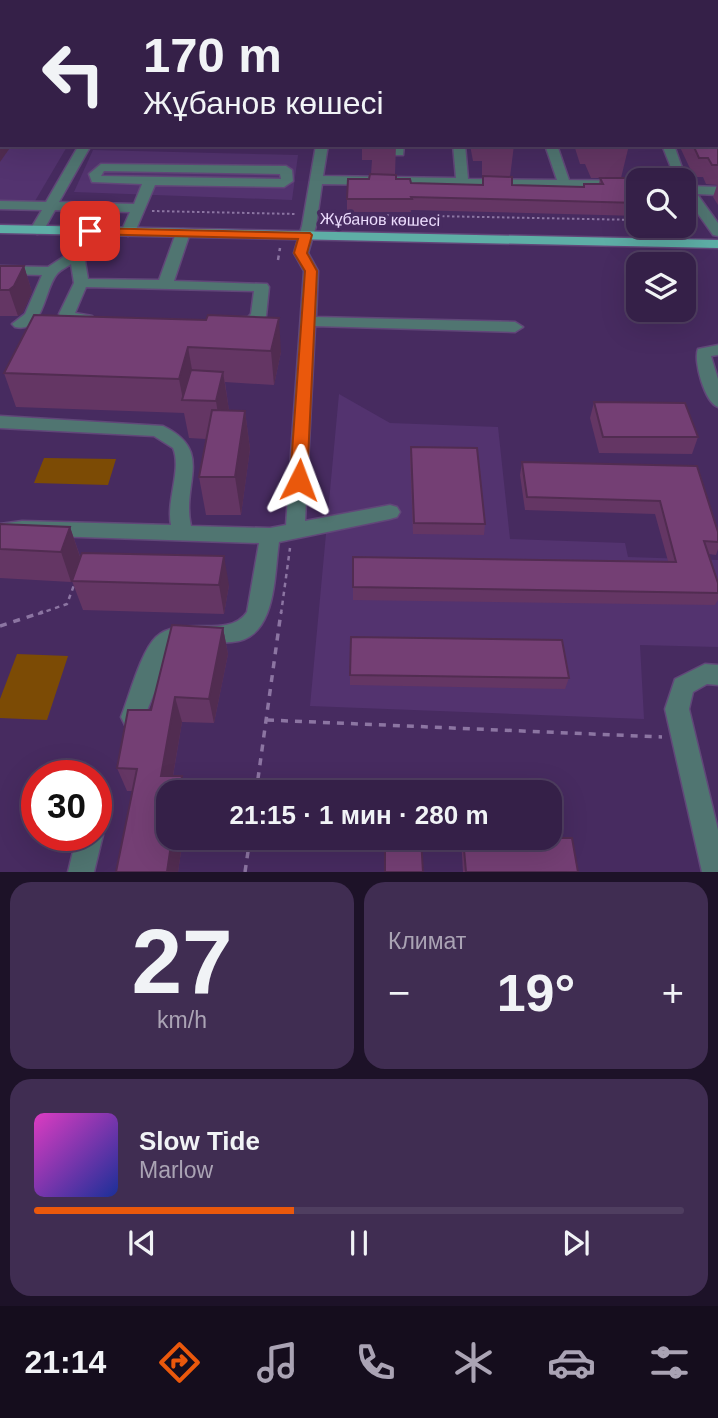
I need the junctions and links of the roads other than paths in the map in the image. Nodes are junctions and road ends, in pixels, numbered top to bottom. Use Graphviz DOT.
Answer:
graph roads {
  1 [pos="84,147"];
  2 [pos="322,147"];
  3 [pos="458,147"];
  4 [pos="552,147"];
  5 [pos="669,147"];
  6 [pos="678,168"];
  7 [pos="316,180"];
  8 [pos="150,181"];
  9 [pos="462,183"];
  10 [pos="564,184"];
  11 [pos="626,185"];
  12 [pos="696,187"];
  13 [pos="718,191"];
  14 [pos="696,201"];
  15 [pos="0,205"];
  16 [pos="50,207"];
  17 [pos="138,208"];
  18 [pos="0,229"];
  19 [pos="37,230"];
  20 [pos="90,231"];
  21 [pos="128,232"];
  22 [pos="183,233"];
  23 [pos="718,234"];
  24 [pos="306,235"];
  25 [pos="610,241"];
  26 [pos="718,244"];
  27 [pos="718,253"];
  28 [pos="77,255"];
  29 [pos="0,270"];
  30 [pos="51,271"];
  31 [pos="81,284"];
  32 [pos="165,285"];
  33 [pos="100,319"];
  34 [pos="223,321"];
  35 [pos="308,321"];
  36 [pos="20,324"];
  37 [pos="515,327"];
  38 [pos="718,350"];
  39 [pos="718,401"];
  40 [pos="0,422"];
  41 [pos="390,512"];
  42 [pos="295,531"];
  43 [pos="0,532"];
  44 [pos="183,534"];
  45 [pos="270,536"];
  46 [pos="718,675"];
  47 [pos="133,717"];
  48 [pos="712,832"];
  49 [pos="86,851"];
  50 [pos="81,872"];
  51 [pos="715,872"];
  1 -- 16 [label="street"];
  2 -- 7 [label="street"];
  3 -- 9 [label="street"];
  4 -- 10 [label="street"];
  5 -- 6 [label="street"];
  7 -- 9 [label="street"];
  7 -- 24 [label="street"];
  8 -- 8 [label="street"];
  8 -- 17 [label="street"];
  9 -- 10 [label="street"];
  10 -- 11 [label="street"];
  12 -- 13 [label="street"];
  14 -- 23 [label="street"];
  15 -- 16 [label="street"];
  16 -- 17 [label="street"];
  16 -- 19 [label="street"];
  17 -- 21 [label="street"];
  18 -- 19 [label="main road, Жұбанов көшесі"];
  19 -- 20 [label="main road, Жұбанов көшесі"];
  20 -- 21 [label="main road, Жұбанов көшесі"];
  20 -- 28 [label="street"];
  21 -- 22 [label="main road, Жұбанов көшесі"];
  22 -- 24 [label="main road, Жұбанов көшесі"];
  22 -- 32 [label="street"];
  23 -- 25 [label="main road"];
  24 -- 25 [label="main road, Жұбанов көшесі"];
  24 -- 35 [label="street"];
  25 -- 26 [label="main road, Жұбанов көшесі"];
  25 -- 27 [label="main road"];
  28 -- 30 [label="street"];
  28 -- 31 [label="street"];
  29 -- 30 [label="street"];
  30 -- 36 [label="street"];
  31 -- 32 [label="street"];
  31 -- 33 [label="street"];
  32 -- 34 [label="street"];
  35 -- 37 [label="street"];
  35 -- 42 [label="street"];
  38 -- 39 [label="street"];
  40 -- 44 [label="street"];
  41 -- 42 [label="street"];
  42 -- 45 [label="street"];
  43 -- 44 [label="street"];
  44 -- 45 [label="street"];
  45 -- 47 [label="street"];
  46 -- 48 [label="street"];
  48 -- 51 [label="street"];
  49 -- 50 [label="street"];
}
